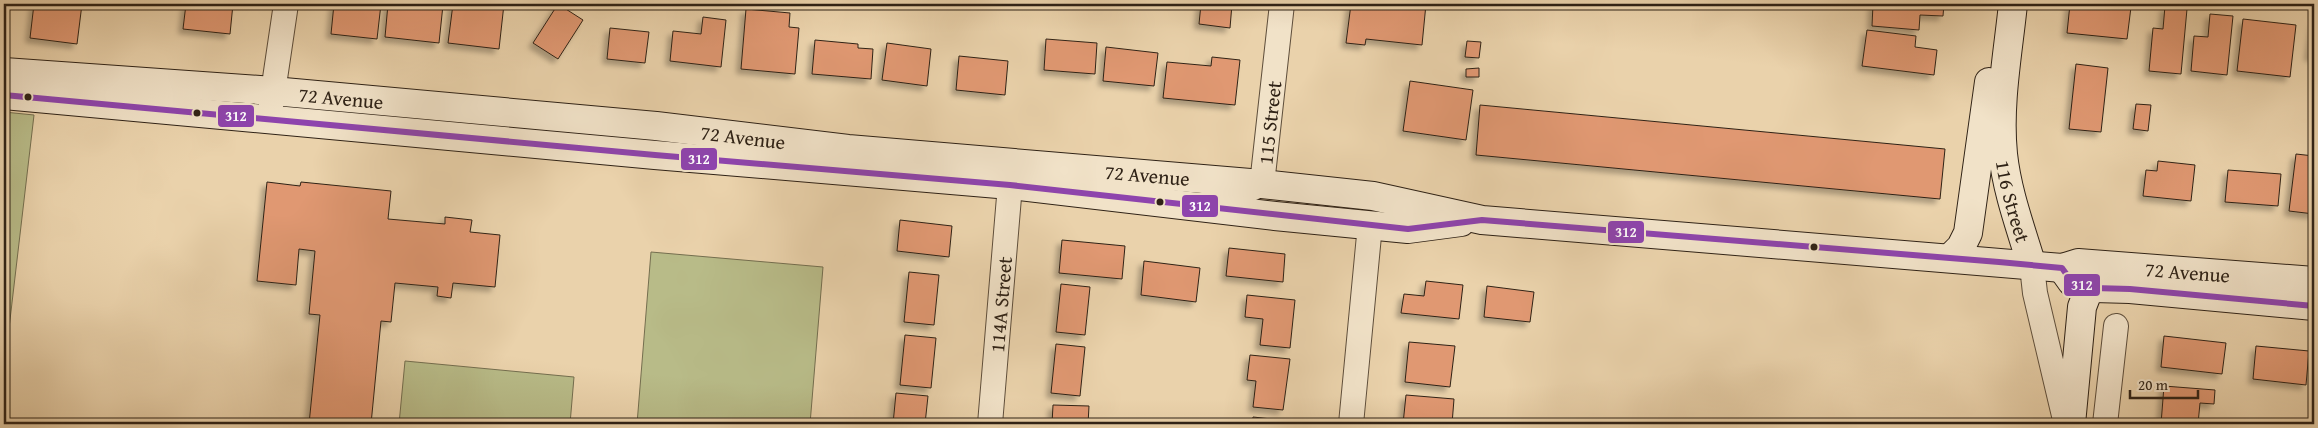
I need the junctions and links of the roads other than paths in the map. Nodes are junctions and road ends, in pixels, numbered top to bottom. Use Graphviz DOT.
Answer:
graph roads {
  1 [pos="286,4"];
  2 [pos="1282,4"];
  3 [pos="2012,12"];
  4 [pos="4,72"];
  5 [pos="273,91"];
  6 [pos="4,95"];
  7 [pos="269,119"];
  8 [pos="1262,184"];
  9 [pos="1010,185"];
  10 [pos="1209,208"];
  11 [pos="1482,220"];
  12 [pos="1370,225"];
  13 [pos="1950,258"];
  14 [pos="2032,266"];
  15 [pos="2062,268"];
  16 [pos="2314,281"];
  17 [pos="2094,288"];
  18 [pos="2314,306"];
  19 [pos="2116,326"];
  20 [pos="990,424"];
  21 [pos="1351,424"];
  22 [pos="2066,424"];
  23 [pos="2071,424"];
  24 [pos="2105,424"];
  1 -- 5 [label="street"];
  2 -- 8 [label="street, 115 Street"];
  3 -- 13 [label="main road"];
  3 -- 14 [label="main road, 116 Street"];
  4 -- 5 [label="main road, 72 Avenue"];
  5 -- 7 [label="street"];
  5 -- 8 [label="main road, 72 Avenue"];
  6 -- 7 [label="main road, 72 Avenue"];
  7 -- 9 [label="main road, 72 Avenue"];
  8 -- 10 [label="street, 115 Street"];
  8 -- 11 [label="main road, 72 Avenue"];
  9 -- 10 [label="main road, 72 Avenue"];
  9 -- 20 [label="street, 114A Street"];
  10 -- 12 [label="main road, 72 Avenue"];
  11 -- 12 [label="main road, 72 Avenue"];
  11 -- 13 [label="main road, 72 Avenue"];
  12 -- 21 [label="street"];
  13 -- 14 [label="main road, 72 Avenue"];
  14 -- 15 [label="main road, 72 Avenue"];
  14 -- 22 [label="street, 116 Street"];
  15 -- 16 [label="main road, 72 Avenue"];
  15 -- 17 [label="main road, 72 Avenue"];
  17 -- 18 [label="main road, 72 Avenue"];
  17 -- 23 [label="main road"];
  19 -- 24 [label="street"];
}
